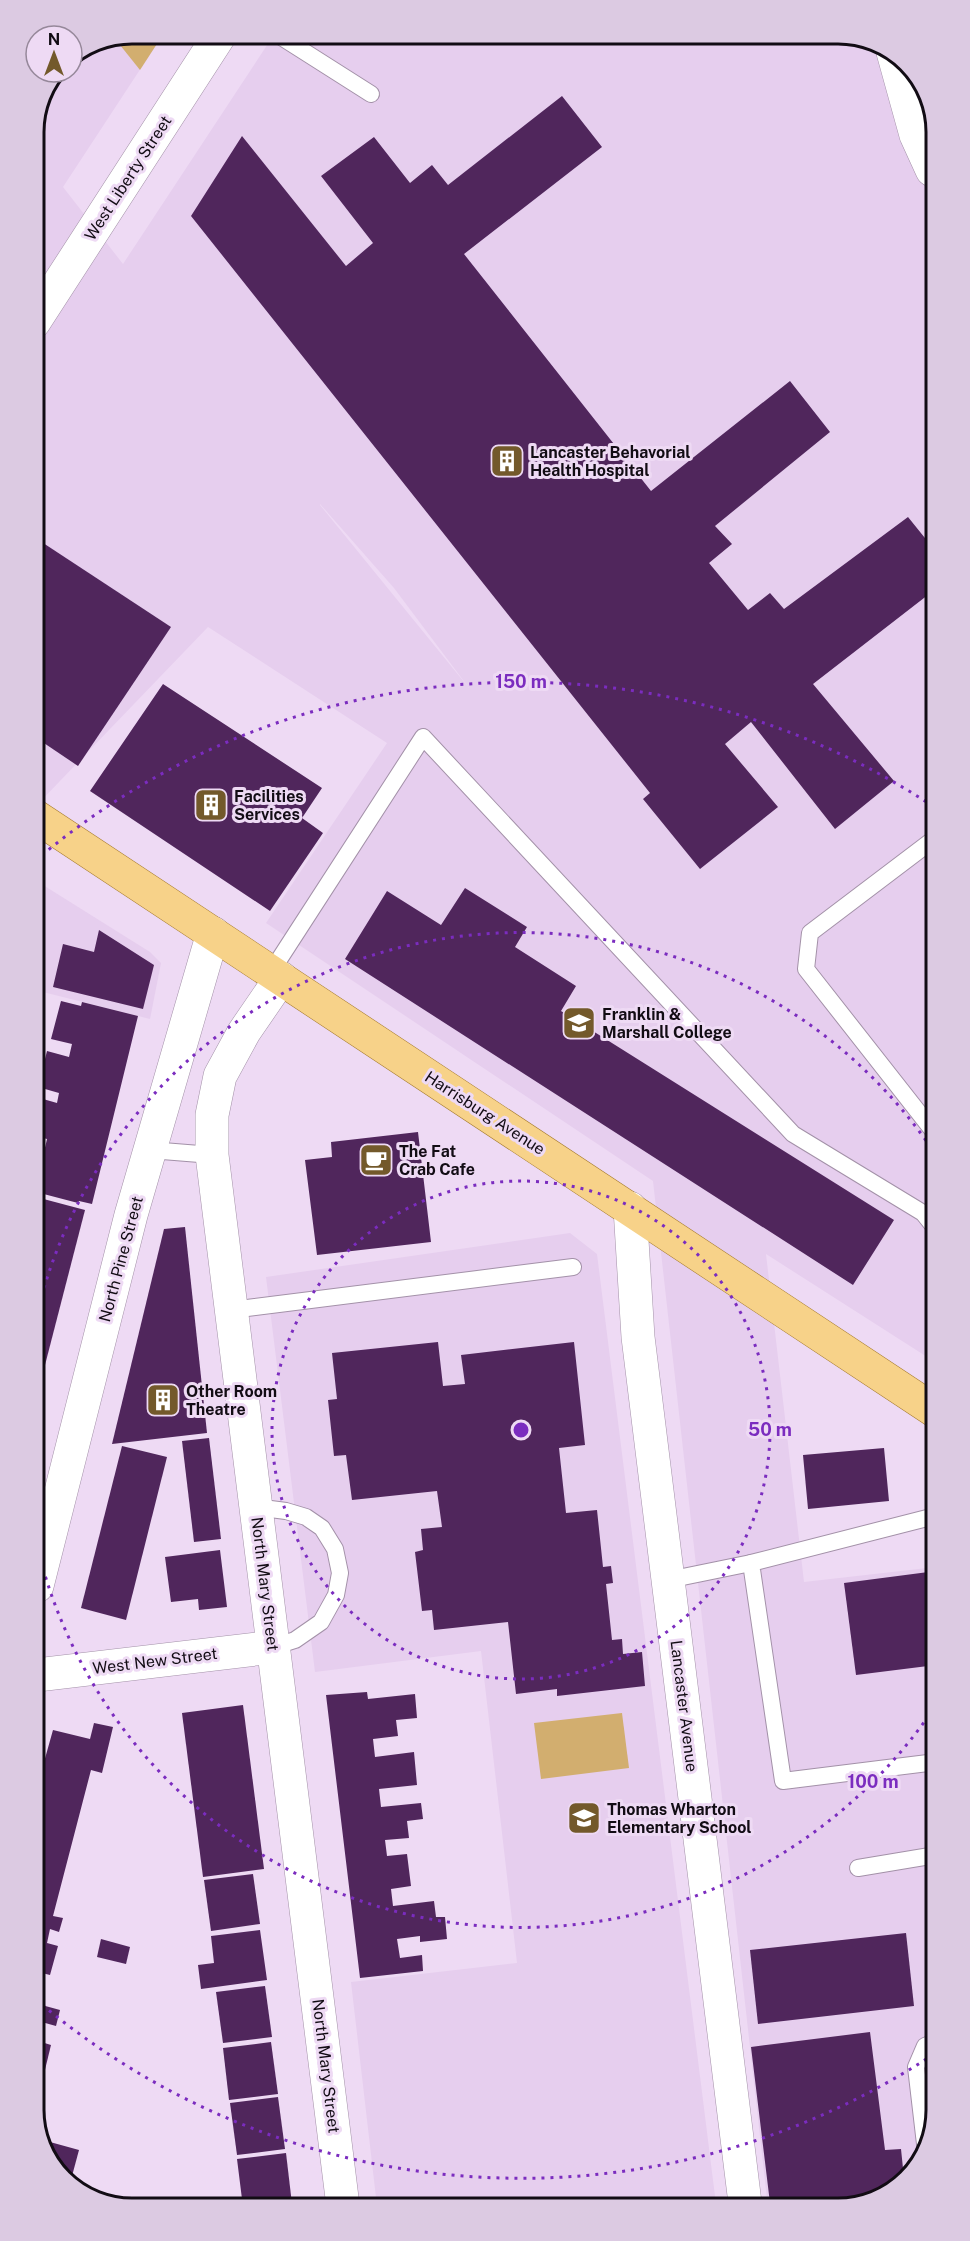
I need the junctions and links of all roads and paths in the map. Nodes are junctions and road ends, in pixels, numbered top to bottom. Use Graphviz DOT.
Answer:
graph roads {
  1 [pos="214,44"];
  2 [pos="292,44"];
  3 [pos="897,66"];
  4 [pos="371,94"];
  5 [pos="926,157"];
  6 [pos="44,307"];
  7 [pos="44,822"];
  8 [pos="926,845"];
  9 [pos="213,933"];
  10 [pos="276,975"];
  11 [pos="926,1122"];
  12 [pos="150,1150"];
  13 [pos="212,1155"];
  14 [pos="630,1208"];
  15 [pos="926,1217"];
  16 [pos="573,1267"];
  17 [pos="231,1310"];
  18 [pos="926,1405"];
  19 [pos="255,1507"];
  20 [pos="926,1518"];
  21 [pos="44,1558"];
  22 [pos="751,1563"];
  23 [pos="668,1580"];
  24 [pos="273,1647"];
  25 [pos="44,1674"];
  26 [pos="926,1762"];
  27 [pos="926,1857"];
  28 [pos="858,1868"];
  29 [pos="926,2046"];
  30 [pos="924,2130"];
  31 [pos="342,2197"];
  32 [pos="745,2198"];
  1 -- 6 [label="street, West Liberty Street"];
  2 -- 4 [label="lane"];
  3 -- 5 [label="street"];
  7 -- 9 [label="main road, Harrisburg Avenue"];
  8 -- 11 [label="lane"];
  9 -- 10 [label="main road, Harrisburg Avenue"];
  9 -- 12 [label="street, North Pine Street"];
  10 -- 13 [label="street, North Mary Street"];
  10 -- 14 [label="main road, Harrisburg Avenue"];
  10 -- 15 [label="lane"];
  12 -- 13 [label="lane"];
  12 -- 21 [label="street, North Pine Street"];
  13 -- 17 [label="street, North Mary Street"];
  14 -- 18 [label="main road, Harrisburg Avenue"];
  14 -- 23 [label="street, Lancaster Avenue"];
  16 -- 17 [label="lane"];
  17 -- 19 [label="street, North Mary Street"];
  19 -- 24 [label="street, North Mary Street"];
  19 -- 24 [label="lane"];
  20 -- 22 [label="lane"];
  22 -- 23 [label="lane"];
  22 -- 26 [label="lane"];
  23 -- 32 [label="street, Lancaster Avenue"];
  24 -- 25 [label="street, West New Street"];
  24 -- 31 [label="street, North Mary Street"];
  27 -- 28 [label="lane"];
  29 -- 30 [label="lane"];
}
